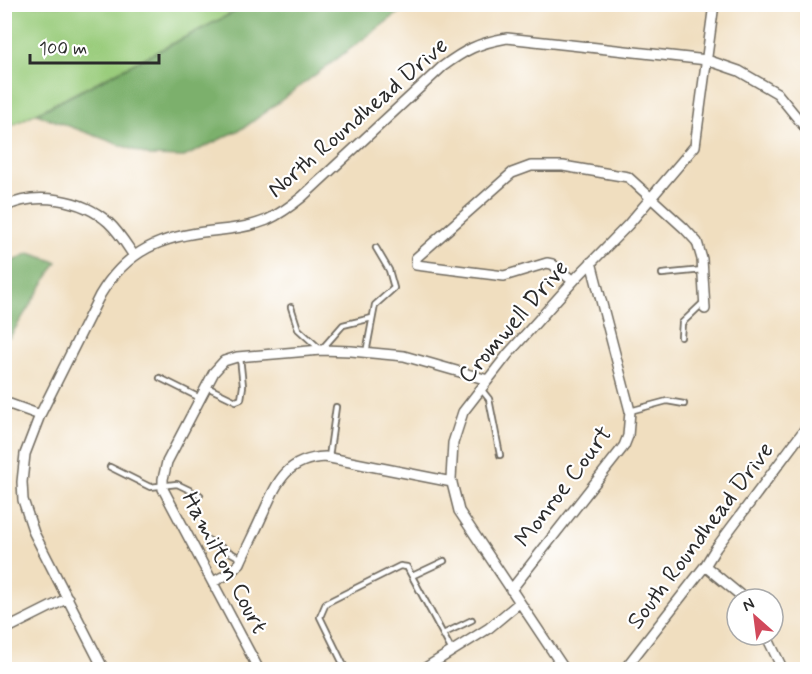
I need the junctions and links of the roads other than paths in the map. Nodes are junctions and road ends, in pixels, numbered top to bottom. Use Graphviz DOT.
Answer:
graph roads {
  1 [pos="714,4"];
  2 [pos="707,60"];
  3 [pos="807,130"];
  4 [pos="651,197"];
  5 [pos="4,207"];
  6 [pos="376,248"];
  7 [pos="134,256"];
  8 [pos="591,262"];
  9 [pos="703,270"];
  10 [pos="662,274"];
  11 [pos="573,281"];
  12 [pos="705,305"];
  13 [pos="291,307"];
  14 [pos="372,318"];
  15 [pos="681,337"];
  16 [pos="321,350"];
  17 [pos="366,353"];
  18 [pos="240,357"];
  19 [pos="159,378"];
  20 [pos="488,380"];
  21 [pos="207,387"];
  22 [pos="481,389"];
  23 [pos="201,398"];
  24 [pos="4,402"];
  25 [pos="684,404"];
  26 [pos="336,407"];
  27 [pos="630,411"];
  28 [pos="40,415"];
  29 [pos="807,425"];
  30 [pos="500,455"];
  31 [pos="329,458"];
  32 [pos="111,467"];
  33 [pos="452,482"];
  34 [pos="163,485"];
  35 [pos="200,495"];
  36 [pos="208,540"];
  37 [pos="242,558"];
  38 [pos="444,561"];
  39 [pos="705,566"];
  40 [pos="412,576"];
  41 [pos="213,582"];
  42 [pos="730,587"];
  43 [pos="511,590"];
  44 [pos="68,598"];
  45 [pos="519,603"];
  46 [pos="472,620"];
  47 [pos="4,630"];
  48 [pos="443,634"];
  49 [pos="772,647"];
  50 [pos="452,651"];
  51 [pos="104,669"];
  52 [pos="259,669"];
  53 [pos="346,669"];
  54 [pos="422,669"];
  55 [pos="565,669"];
  56 [pos="624,669"];
  57 [pos="783,669"];
  1 -- 2 [label="street, Cromwell Drive"];
  2 -- 3 [label="street"];
  2 -- 4 [label="street, Cromwell Drive"];
  2 -- 7 [label="street, North Roundhead Drive"];
  4 -- 8 [label="street, Cromwell Drive"];
  4 -- 9 [label="street"];
  4 -- 11 [label="street"];
  5 -- 7 [label="street"];
  6 -- 14 [label="lane"];
  7 -- 28 [label="street, North Roundhead Drive"];
  8 -- 11 [label="street, Cromwell Drive"];
  8 -- 27 [label="street, Monroe Court"];
  9 -- 10 [label="lane"];
  9 -- 12 [label="street"];
  11 -- 20 [label="street, Cromwell Drive"];
  12 -- 15 [label="lane"];
  13 -- 16 [label="lane"];
  14 -- 16 [label="lane"];
  14 -- 17 [label="lane"];
  16 -- 17 [label="street, Hamilton Court"];
  16 -- 18 [label="street, Hamilton Court"];
  17 -- 20 [label="street, Hamilton Court"];
  18 -- 21 [label="street, Hamilton Court"];
  18 -- 21 [label="lane"];
  19 -- 23 [label="lane"];
  20 -- 22 [label="street, Cromwell Drive"];
  21 -- 23 [label="street, Hamilton Court"];
  22 -- 30 [label="lane"];
  22 -- 33 [label="street, Cromwell Drive"];
  23 -- 34 [label="street, Hamilton Court"];
  24 -- 28 [label="street"];
  25 -- 27 [label="lane"];
  26 -- 31 [label="lane"];
  27 -- 43 [label="street, Monroe Court"];
  28 -- 44 [label="street, North Roundhead Drive"];
  29 -- 39 [label="street, South Roundhead Drive"];
  31 -- 33 [label="street"];
  31 -- 37 [label="street"];
  32 -- 34 [label="lane"];
  33 -- 43 [label="street, Cromwell Drive"];
  34 -- 35 [label="lane"];
  34 -- 41 [label="street, Hamilton Court"];
  36 -- 37 [label="lane"];
  37 -- 41 [label="street"];
  38 -- 40 [label="lane"];
  39 -- 42 [label="street"];
  39 -- 56 [label="street, South Roundhead Drive"];
  40 -- 48 [label="lane"];
  40 -- 53 [label="lane"];
  41 -- 52 [label="street, Hamilton Court"];
  43 -- 45 [label="street, Cromwell Drive"];
  44 -- 47 [label="street"];
  44 -- 51 [label="street"];
  45 -- 50 [label="street"];
  45 -- 55 [label="street, Cromwell Drive"];
  46 -- 48 [label="lane"];
  48 -- 50 [label="lane"];
  49 -- 57 [label="street"];
  50 -- 54 [label="street"];
}
